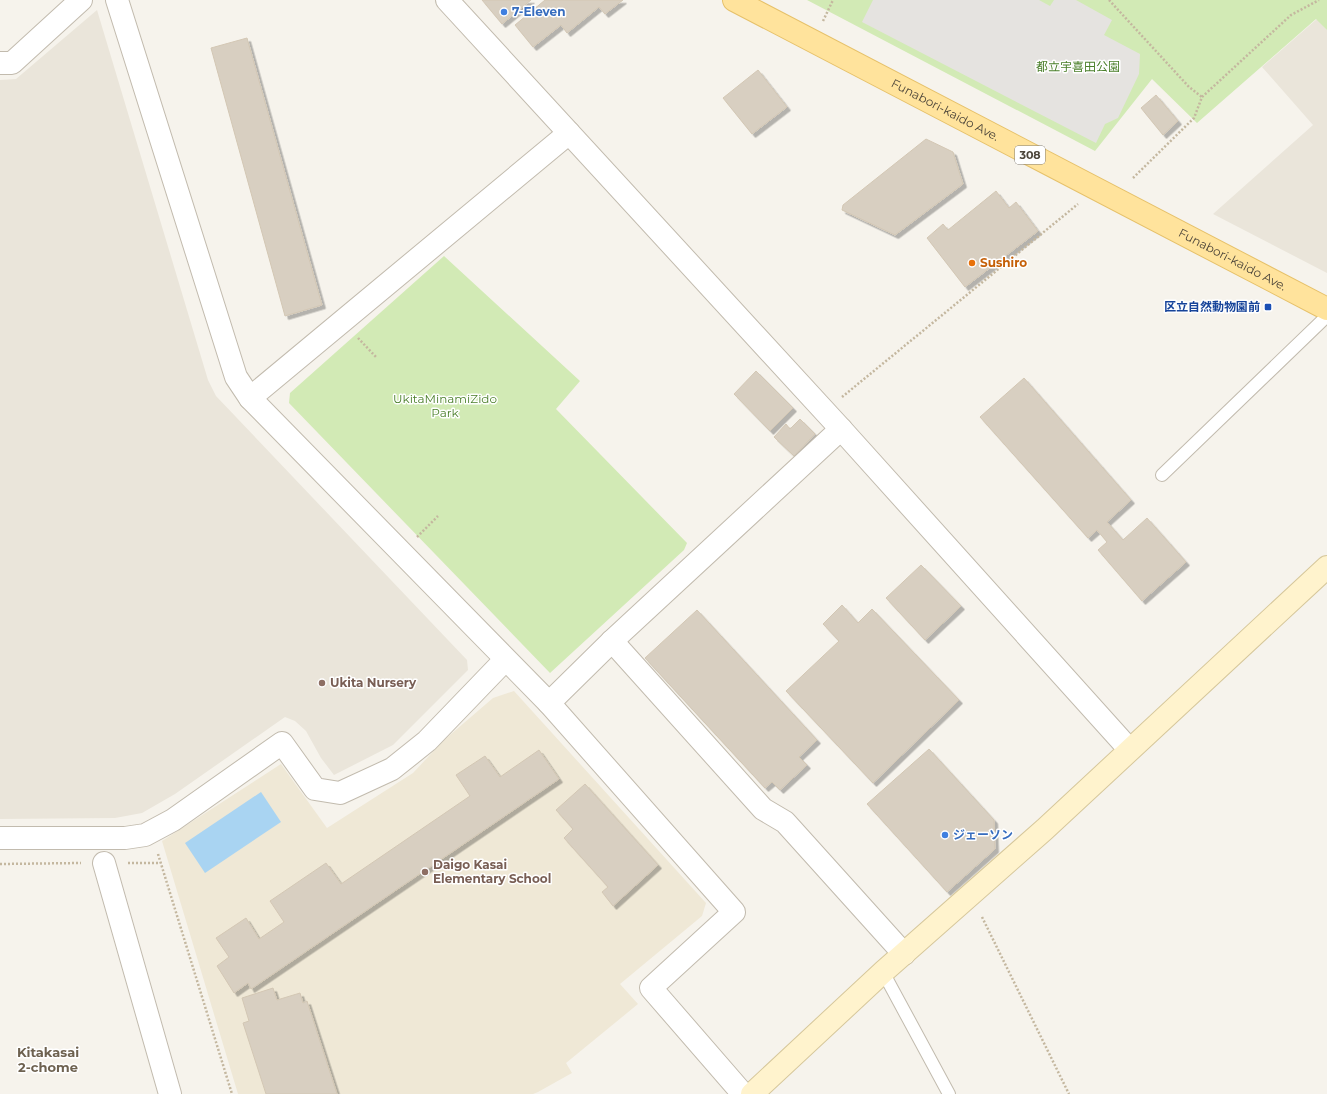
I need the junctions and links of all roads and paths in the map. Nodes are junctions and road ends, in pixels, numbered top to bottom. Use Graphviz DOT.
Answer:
graph roads {
  1 [pos="81,0"];
  2 [pos="117,0"];
  3 [pos="447,0"];
  4 [pos="734,0"];
  5 [pos="834,0"];
  6 [pos="1110,0"];
  7 [pos="1319,0"];
  8 [pos="824,18"];
  9 [pos="0,64"];
  10 [pos="1202,97"];
  11 [pos="569,134"];
  12 [pos="1133,178"];
  13 [pos="1097,190"];
  14 [pos="1327,309"];
  15 [pos="1327,316"];
  16 [pos="354,333"];
  17 [pos="376,356"];
  18 [pos="250,398"];
  19 [pos="824,411"];
  20 [pos="841,429"];
  21 [pos="1162,475"];
  22 [pos="438,516"];
  23 [pos="412,541"];
  24 [pos="1327,566"];
  25 [pos="612,641"];
  26 [pos="506,660"];
  27 [pos="549,703"];
  28 [pos="1129,749"];
  29 [pos="151,830"];
  30 [pos="0,838"];
  31 [pos="104,863"];
  32 [pos="971,894"];
  33 [pos="904,954"];
  34 [pos="884,972"];
  35 [pos="170,1094"];
  36 [pos="232,1094"];
  37 [pos="743,1094"];
  38 [pos="752,1094"];
  39 [pos="949,1094"];
  40 [pos="1069,1094"];
  1 -- 9 [label="street"];
  2 -- 18 [label="street"];
  3 -- 11 [label="street"];
  4 -- 13 [label="main road, Funabori-kaido Ave. / 308"];
  5 -- 8 [label="path"];
  6 -- 10 [label="path"];
  7 -- 10 [label="path"];
  10 -- 12 [label="path"];
  11 -- 18 [label="street"];
  11 -- 19 [label="street"];
  13 -- 14 [label="main road, Funabori-kaido Ave. / 308"];
  13 -- 19 [label="path"];
  15 -- 21 [label="lane"];
  16 -- 17 [label="path"];
  18 -- 26 [label="street"];
  19 -- 20 [label="street"];
  20 -- 25 [label="street"];
  20 -- 28 [label="street"];
  22 -- 23 [label="path"];
  24 -- 28 [label="street"];
  25 -- 27 [label="street"];
  25 -- 33 [label="street"];
  26 -- 27 [label="street"];
  26 -- 29 [label="street"];
  27 -- 37 [label="street"];
  28 -- 32 [label="street"];
  29 -- 30 [label="street"];
  29 -- 36 [label="path"];
  31 -- 35 [label="street"];
  32 -- 33 [label="street"];
  32 -- 40 [label="path"];
  33 -- 34 [label="street"];
  34 -- 38 [label="street"];
  34 -- 39 [label="lane"];
}
